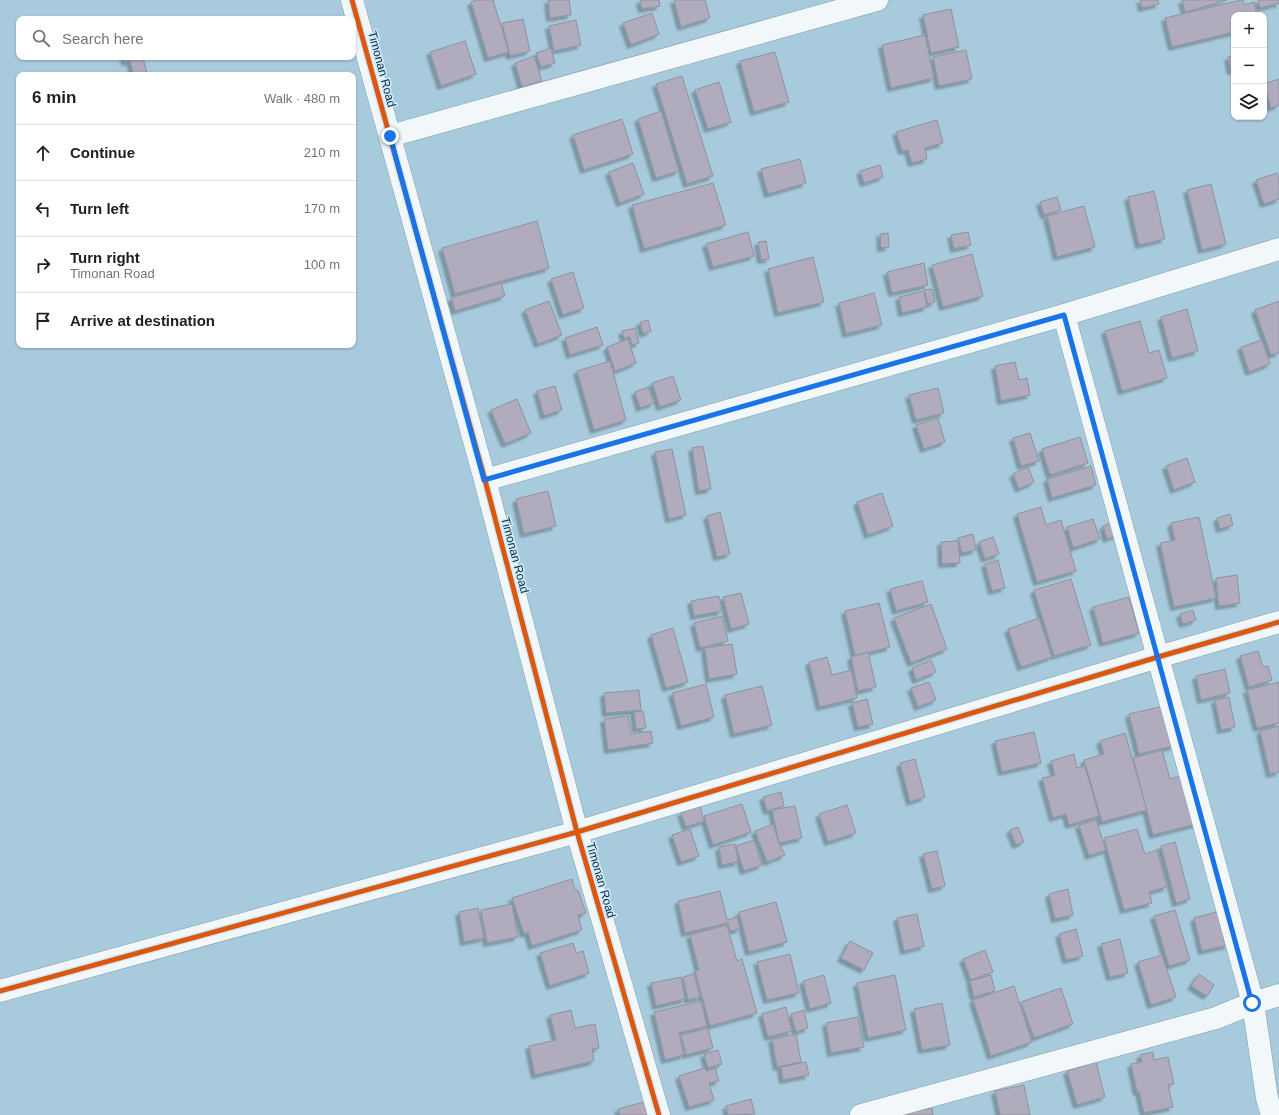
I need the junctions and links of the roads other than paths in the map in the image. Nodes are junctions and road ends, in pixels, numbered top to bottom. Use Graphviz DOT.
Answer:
graph roads {
  1 [pos="352,0"];
  2 [pos="877,0"];
  3 [pos="390,136"];
  4 [pos="1279,249"];
  5 [pos="1064,315"];
  6 [pos="484,480"];
  7 [pos="1279,622"];
  8 [pos="1158,657"];
  9 [pos="577,832"];
  10 [pos="0,991"];
  11 [pos="1279,995"];
  12 [pos="1252,1003"];
  13 [pos="659,1115"];
  14 [pos="861,1115"];
  15 [pos="1272,1115"];
  1 -- 3 [label="street, Timonan Road"];
  2 -- 3 [label="street"];
  3 -- 6 [label="street, Timonan Road"];
  4 -- 5 [label="street"];
  5 -- 6 [label="street"];
  5 -- 8 [label="street"];
  6 -- 9 [label="street, Timonan Road"];
  7 -- 8 [label="street"];
  8 -- 9 [label="street"];
  8 -- 12 [label="street"];
  9 -- 10 [label="street"];
  9 -- 13 [label="street, Timonan Road"];
  11 -- 12 [label="street"];
  12 -- 14 [label="street"];
  12 -- 15 [label="street"];
}
